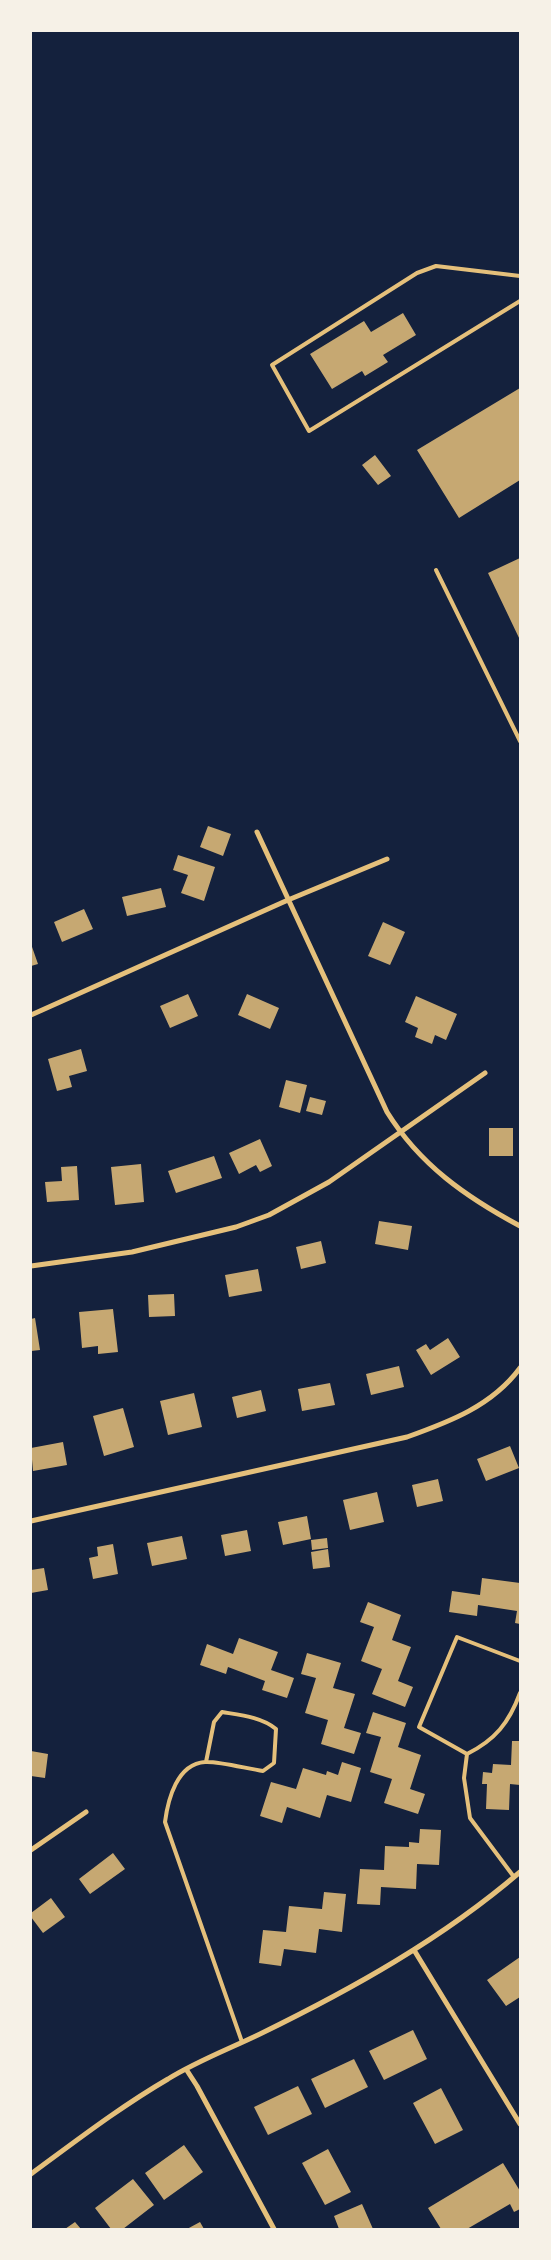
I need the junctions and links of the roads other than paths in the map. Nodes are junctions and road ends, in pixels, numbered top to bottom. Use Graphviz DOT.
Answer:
graph roads {
  1 [pos="520,276"];
  2 [pos="520,300"];
  3 [pos="436,570"];
  4 [pos="520,741"];
  5 [pos="257,832"];
  6 [pos="387,859"];
  7 [pos="288,900"];
  8 [pos="31,1015"];
  9 [pos="485,1073"];
  10 [pos="400,1132"];
  11 [pos="520,1226"];
  12 [pos="31,1266"];
  13 [pos="520,1368"];
  14 [pos="31,1521"];
  15 [pos="520,1661"];
  16 [pos="520,1693"];
  17 [pos="467,1754"];
  18 [pos="206,1762"];
  19 [pos="86,1812"];
  20 [pos="31,1850"];
  21 [pos="520,1872"];
  22 [pos="514,1877"];
  23 [pos="414,1950"];
  24 [pos="242,2042"];
  25 [pos="186,2069"];
  26 [pos="520,2124"];
  27 [pos="31,2174"];
  28 [pos="274,2229"];
  1 -- 2 [label="lane"];
  3 -- 4 [label="lane"];
  5 -- 7 [label="street"];
  6 -- 7 [label="street"];
  7 -- 8 [label="street"];
  7 -- 10 [label="street"];
  9 -- 10 [label="street"];
  10 -- 11 [label="street"];
  10 -- 12 [label="street"];
  13 -- 14 [label="street"];
  15 -- 17 [label="lane"];
  16 -- 17 [label="lane"];
  17 -- 22 [label="lane"];
  18 -- 18 [label="lane"];
  18 -- 24 [label="lane"];
  19 -- 20 [label="street"];
  21 -- 22 [label="street"];
  22 -- 23 [label="street"];
  23 -- 24 [label="street"];
  23 -- 26 [label="street"];
  24 -- 25 [label="street"];
  25 -- 27 [label="street"];
  25 -- 28 [label="street"];
}
